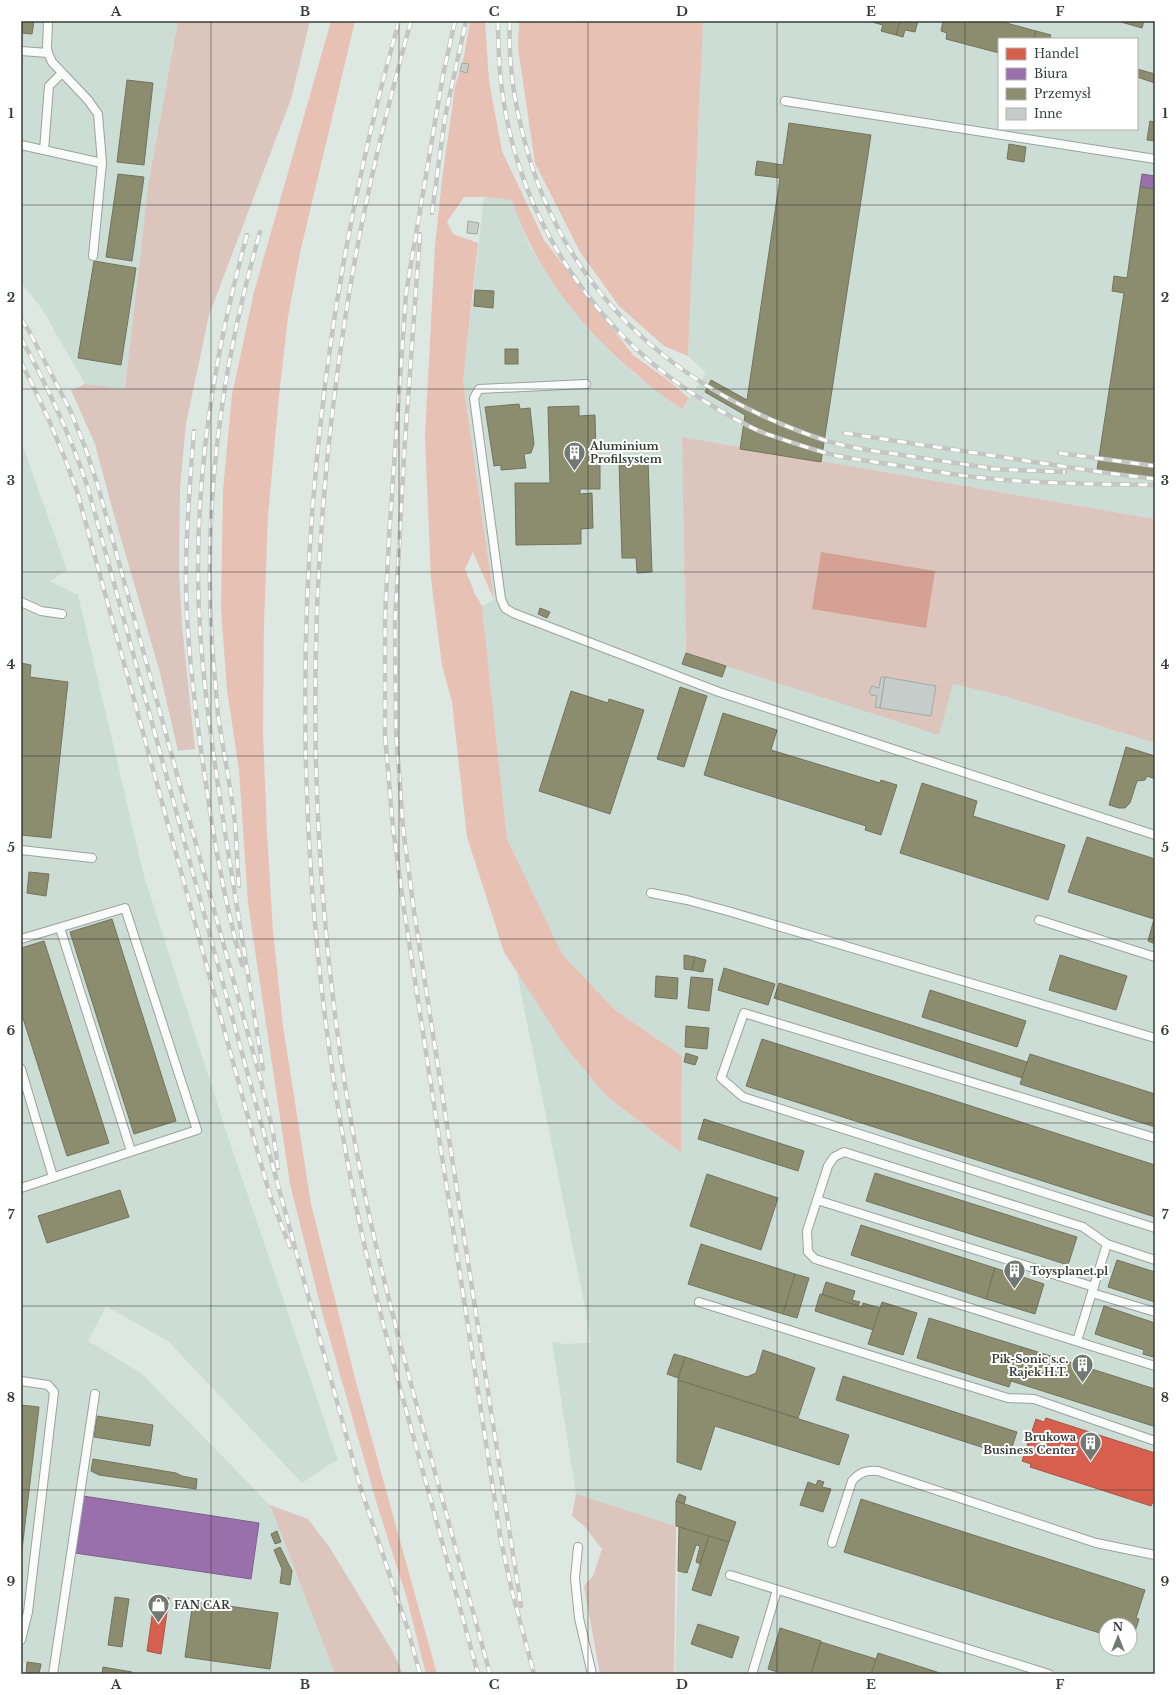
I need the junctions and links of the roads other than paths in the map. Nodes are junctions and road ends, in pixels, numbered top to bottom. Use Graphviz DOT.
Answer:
graph roads {
  1 [pos="48,21"];
  2 [pos="21,51"];
  3 [pos="48,53"];
  4 [pos="62,73"];
  5 [pos="786,101"];
  6 [pos="21,145"];
  7 [pos="44,150"];
  8 [pos="1155,159"];
  9 [pos="102,163"];
  10 [pos="93,256"];
  11 [pos="586,384"];
  12 [pos="21,602"];
  13 [pos="62,614"];
  14 [pos="1155,835"];
  15 [pos="21,850"];
  16 [pos="92,858"];
  17 [pos="651,893"];
  18 [pos="1039,920"];
  19 [pos="60,928"];
  20 [pos="21,940"];
  21 [pos="1155,957"];
  22 [pos="1155,1038"];
  23 [pos="21,1069"];
  24 [pos="1155,1138"];
  25 [pos="131,1151"];
  26 [pos="53,1177"];
  27 [pos="21,1188"];
  28 [pos="817,1200"];
  29 [pos="1155,1228"];
  30 [pos="1107,1244"];
  31 [pos="1155,1260"];
  32 [pos="1093,1290"];
  33 [pos="699,1302"];
  34 [pos="1155,1312"];
  35 [pos="1077,1341"];
  36 [pos="1155,1366"];
  37 [pos="21,1382"];
  38 [pos="95,1394"];
  39 [pos="1155,1441"];
  40 [pos="832,1543"];
  41 [pos="578,1547"];
  42 [pos="1155,1555"];
  43 [pos="730,1575"];
  44 [pos="777,1590"];
  45 [pos="21,1640"];
  46 [pos="53,1674"];
  47 [pos="592,1674"];
  48 [pos="752,1674"];
  49 [pos="1049,1674"];
  1 -- 3 [label="lane"];
  2 -- 3 [label="lane"];
  3 -- 4 [label="lane"];
  4 -- 7 [label="lane"];
  4 -- 9 [label="lane"];
  5 -- 8 [label="lane"];
  6 -- 7 [label="lane"];
  7 -- 9 [label="lane"];
  9 -- 10 [label="lane"];
  11 -- 14 [label="lane"];
  12 -- 13 [label="lane"];
  15 -- 16 [label="lane"];
  17 -- 22 [label="lane"];
  18 -- 21 [label="lane"];
  19 -- 20 [label="lane"];
  19 -- 25 [label="lane"];
  19 -- 25 [label="lane"];
  23 -- 26 [label="lane"];
  24 -- 29 [label="lane"];
  25 -- 26 [label="lane"];
  26 -- 27 [label="lane"];
  28 -- 30 [label="lane"];
  28 -- 32 [label="lane"];
  28 -- 35 [label="lane"];
  30 -- 31 [label="lane"];
  30 -- 32 [label="lane"];
  32 -- 34 [label="lane"];
  32 -- 35 [label="lane"];
  33 -- 39 [label="lane"];
  35 -- 36 [label="lane"];
  37 -- 45 [label="lane"];
  38 -- 46 [label="lane"];
  40 -- 42 [label="lane"];
  41 -- 47 [label="lane"];
  43 -- 44 [label="lane"];
  44 -- 48 [label="lane"];
  44 -- 49 [label="lane"];
}
